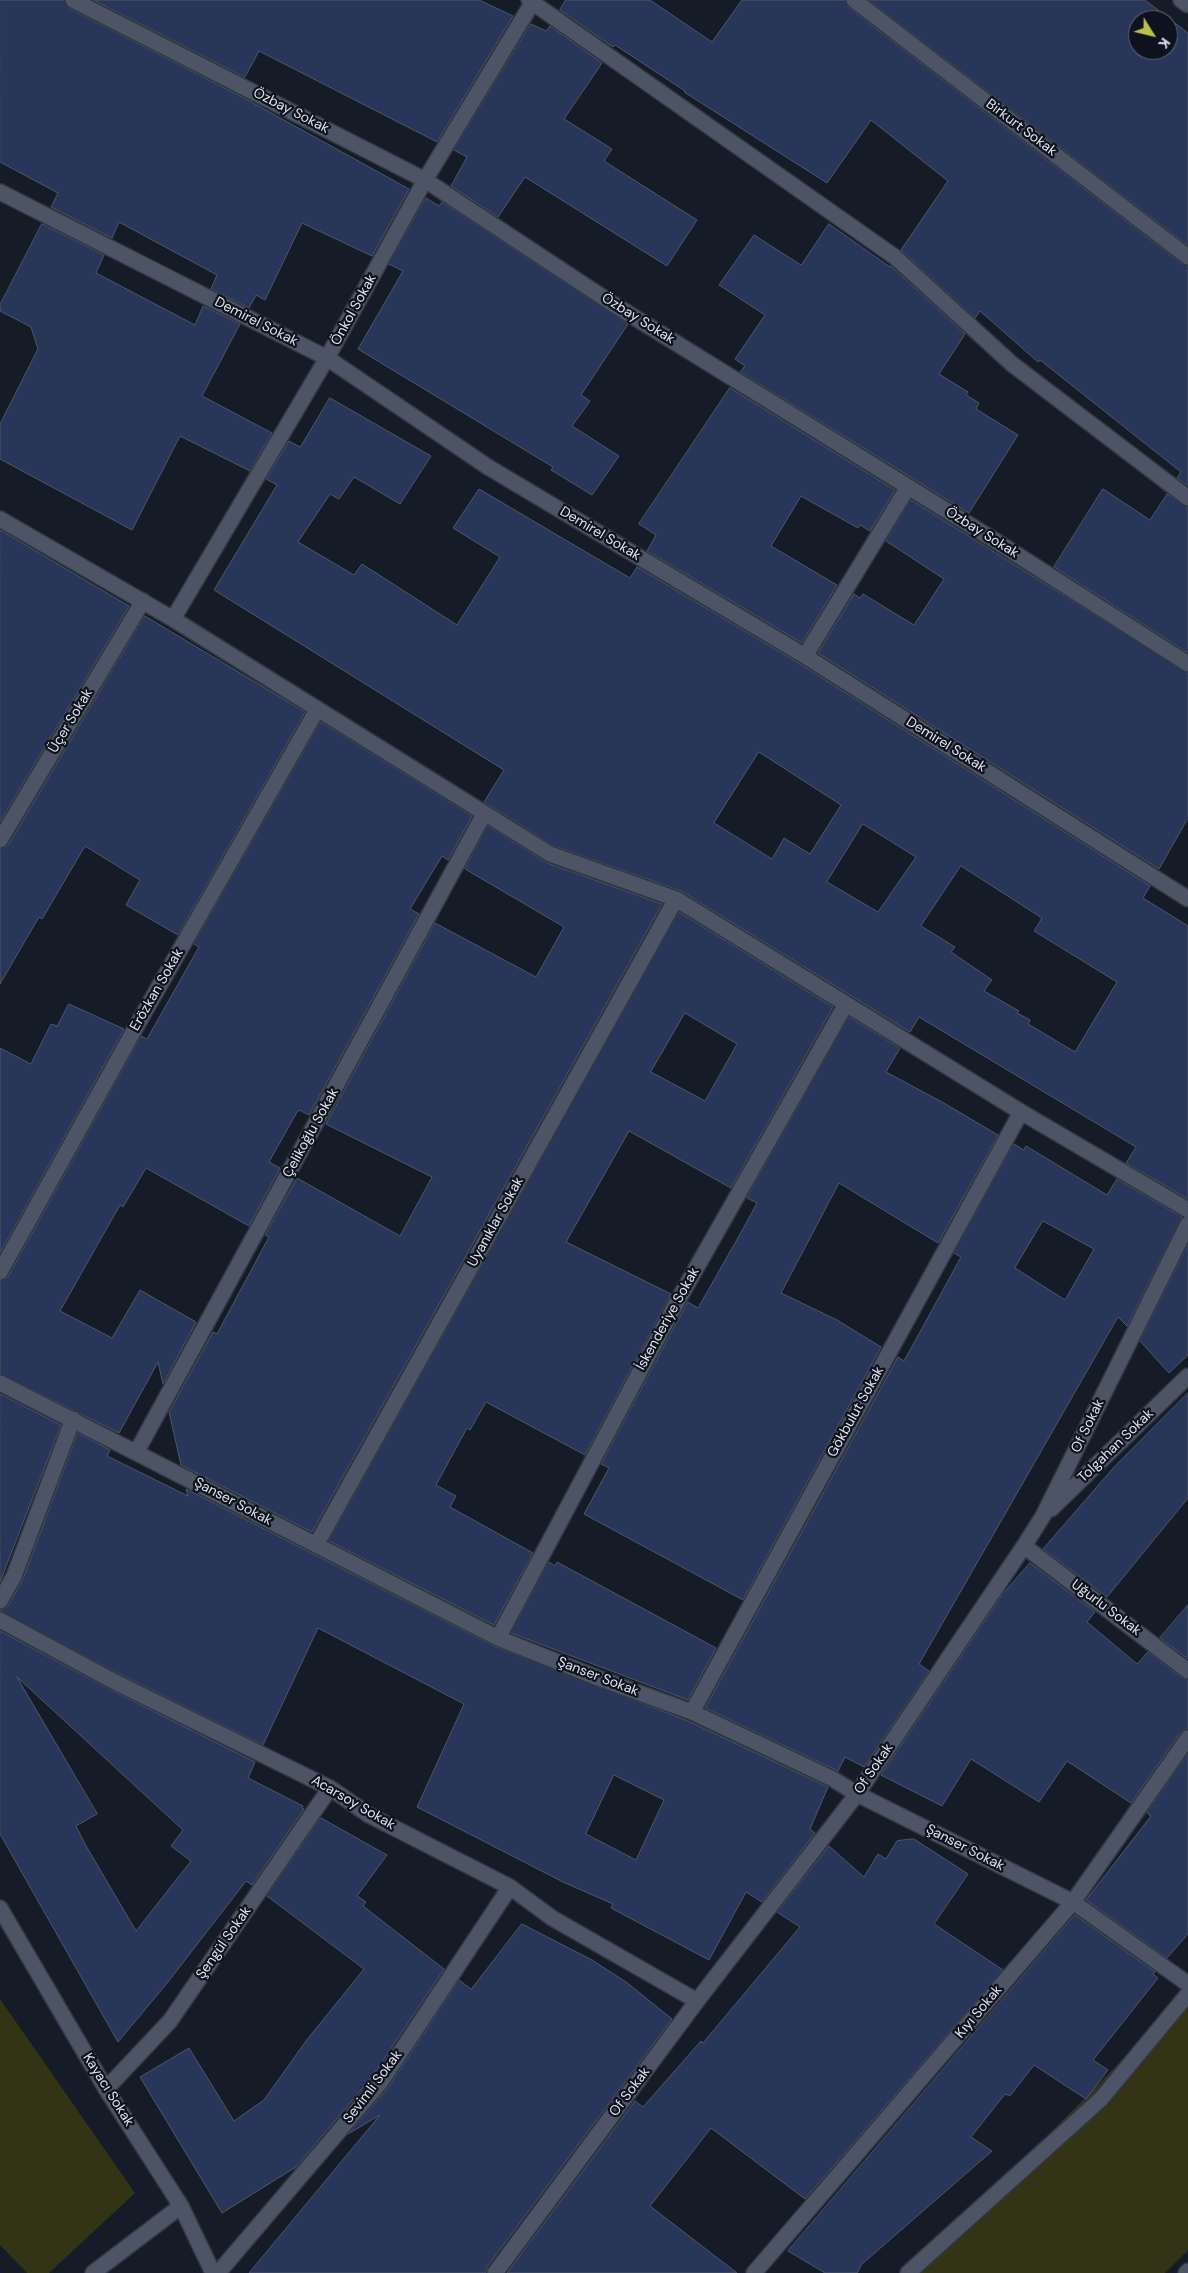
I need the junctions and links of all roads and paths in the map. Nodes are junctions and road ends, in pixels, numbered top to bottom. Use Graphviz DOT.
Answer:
graph roads {
  1 [pos="73,0"];
  2 [pos="854,0"];
  3 [pos="1181,0"];
  4 [pos="532,1"];
  5 [pos="1188,6"];
  6 [pos="425,180"];
  7 [pos="0,192"];
  8 [pos="1188,256"];
  9 [pos="327,358"];
  10 [pos="908,487"];
  11 [pos="1188,498"];
  12 [pos="0,519"];
  13 [pos="143,601"];
  14 [pos="173,619"];
  15 [pos="805,656"];
  16 [pos="1188,664"];
  17 [pos="317,710"];
  18 [pos="484,814"];
  19 [pos="0,840"];
  20 [pos="676,899"];
  21 [pos="1188,899"];
  22 [pos="846,1004"];
  23 [pos="1021,1112"];
  24 [pos="1188,1210"];
  25 [pos="1188,1224"];
  26 [pos="0,1272"];
  27 [pos="1188,1376"];
  28 [pos="0,1383"];
  29 [pos="73,1419"];
  30 [pos="137,1451"];
  31 [pos="1043,1516"];
  32 [pos="316,1545"];
  33 [pos="1024,1546"];
  34 [pos="0,1601"];
  35 [pos="0,1620"];
  36 [pos="498,1638"];
  37 [pos="1188,1671"];
  38 [pos="692,1712"];
  39 [pos="1188,1738"];
  40 [pos="330,1788"];
  41 [pos="858,1794"];
  42 [pos="510,1887"];
  43 [pos="1073,1902"];
  44 [pos="0,1908"];
  45 [pos="1188,1984"];
  46 [pos="1188,1994"];
  47 [pos="696,2001"];
  48 [pos="106,2088"];
  49 [pos="181,2206"];
  50 [pos="93,2273"];
  51 [pos="213,2273"];
  52 [pos="218,2273"];
  53 [pos="495,2273"];
  54 [pos="754,2273"];
  55 [pos="908,2273"];
  1 -- 6 [label="street, Özbay Sokak"];
  2 -- 8 [label="street, Birkurt Sokak"];
  3 -- 5 [label="street"];
  4 -- 6 [label="street, Önkol Sokak"];
  4 -- 11 [label="street"];
  6 -- 9 [label="street, Önkol Sokak"];
  6 -- 10 [label="street, Özbay Sokak"];
  7 -- 9 [label="street, Demirel Sokak"];
  9 -- 14 [label="street, Önkol Sokak"];
  9 -- 15 [label="street, Demirel Sokak"];
  10 -- 15 [label="street"];
  10 -- 16 [label="street, Özbay Sokak"];
  12 -- 13 [label="street"];
  13 -- 14 [label="street"];
  13 -- 19 [label="street, Üçer Sokak"];
  14 -- 17 [label="street"];
  15 -- 21 [label="street, Demirel Sokak"];
  17 -- 18 [label="street"];
  17 -- 26 [label="street, Erözkan Sokak"];
  18 -- 20 [label="street"];
  18 -- 30 [label="street, Çelikoğlu Sokak"];
  20 -- 22 [label="street"];
  20 -- 32 [label="street, Uyanıklar Sokak"];
  22 -- 23 [label="street"];
  22 -- 36 [label="street, İskenderiye Sokak"];
  23 -- 24 [label="street"];
  23 -- 38 [label="street, Gökbulut Sokak"];
  25 -- 31 [label="street, Of Sokak"];
  27 -- 31 [label="street, Tolgahan Sokak"];
  28 -- 29 [label="street, Şanser Sokak"];
  29 -- 30 [label="street, Şanser Sokak"];
  29 -- 34 [label="street"];
  30 -- 32 [label="street, Şanser Sokak"];
  31 -- 33 [label="street, Of Sokak"];
  32 -- 36 [label="street, Şanser Sokak"];
  33 -- 37 [label="street, Uğurlu Sokak"];
  33 -- 41 [label="street, Of Sokak"];
  35 -- 40 [label="street, Acarsoy Sokak"];
  36 -- 38 [label="street, Şanser Sokak"];
  38 -- 41 [label="street, Şanser Sokak"];
  39 -- 43 [label="street, Kıyı Sokak"];
  40 -- 42 [label="street, Acarsoy Sokak"];
  40 -- 48 [label="street, Şengül Sokak"];
  41 -- 43 [label="street, Şanser Sokak"];
  41 -- 47 [label="street, Of Sokak"];
  42 -- 47 [label="street, Acarsoy Sokak"];
  42 -- 52 [label="street, Sevimli Sokak"];
  43 -- 45 [label="street, Şanser Sokak"];
  43 -- 54 [label="street, Kıyı Sokak"];
  44 -- 48 [label="street, Kayacı Sokak"];
  46 -- 55 [label="street"];
  47 -- 53 [label="street, Of Sokak"];
  48 -- 49 [label="street, Kayacı Sokak"];
  49 -- 50 [label="street"];
  49 -- 51 [label="street, Kayacı Sokak"];
}
